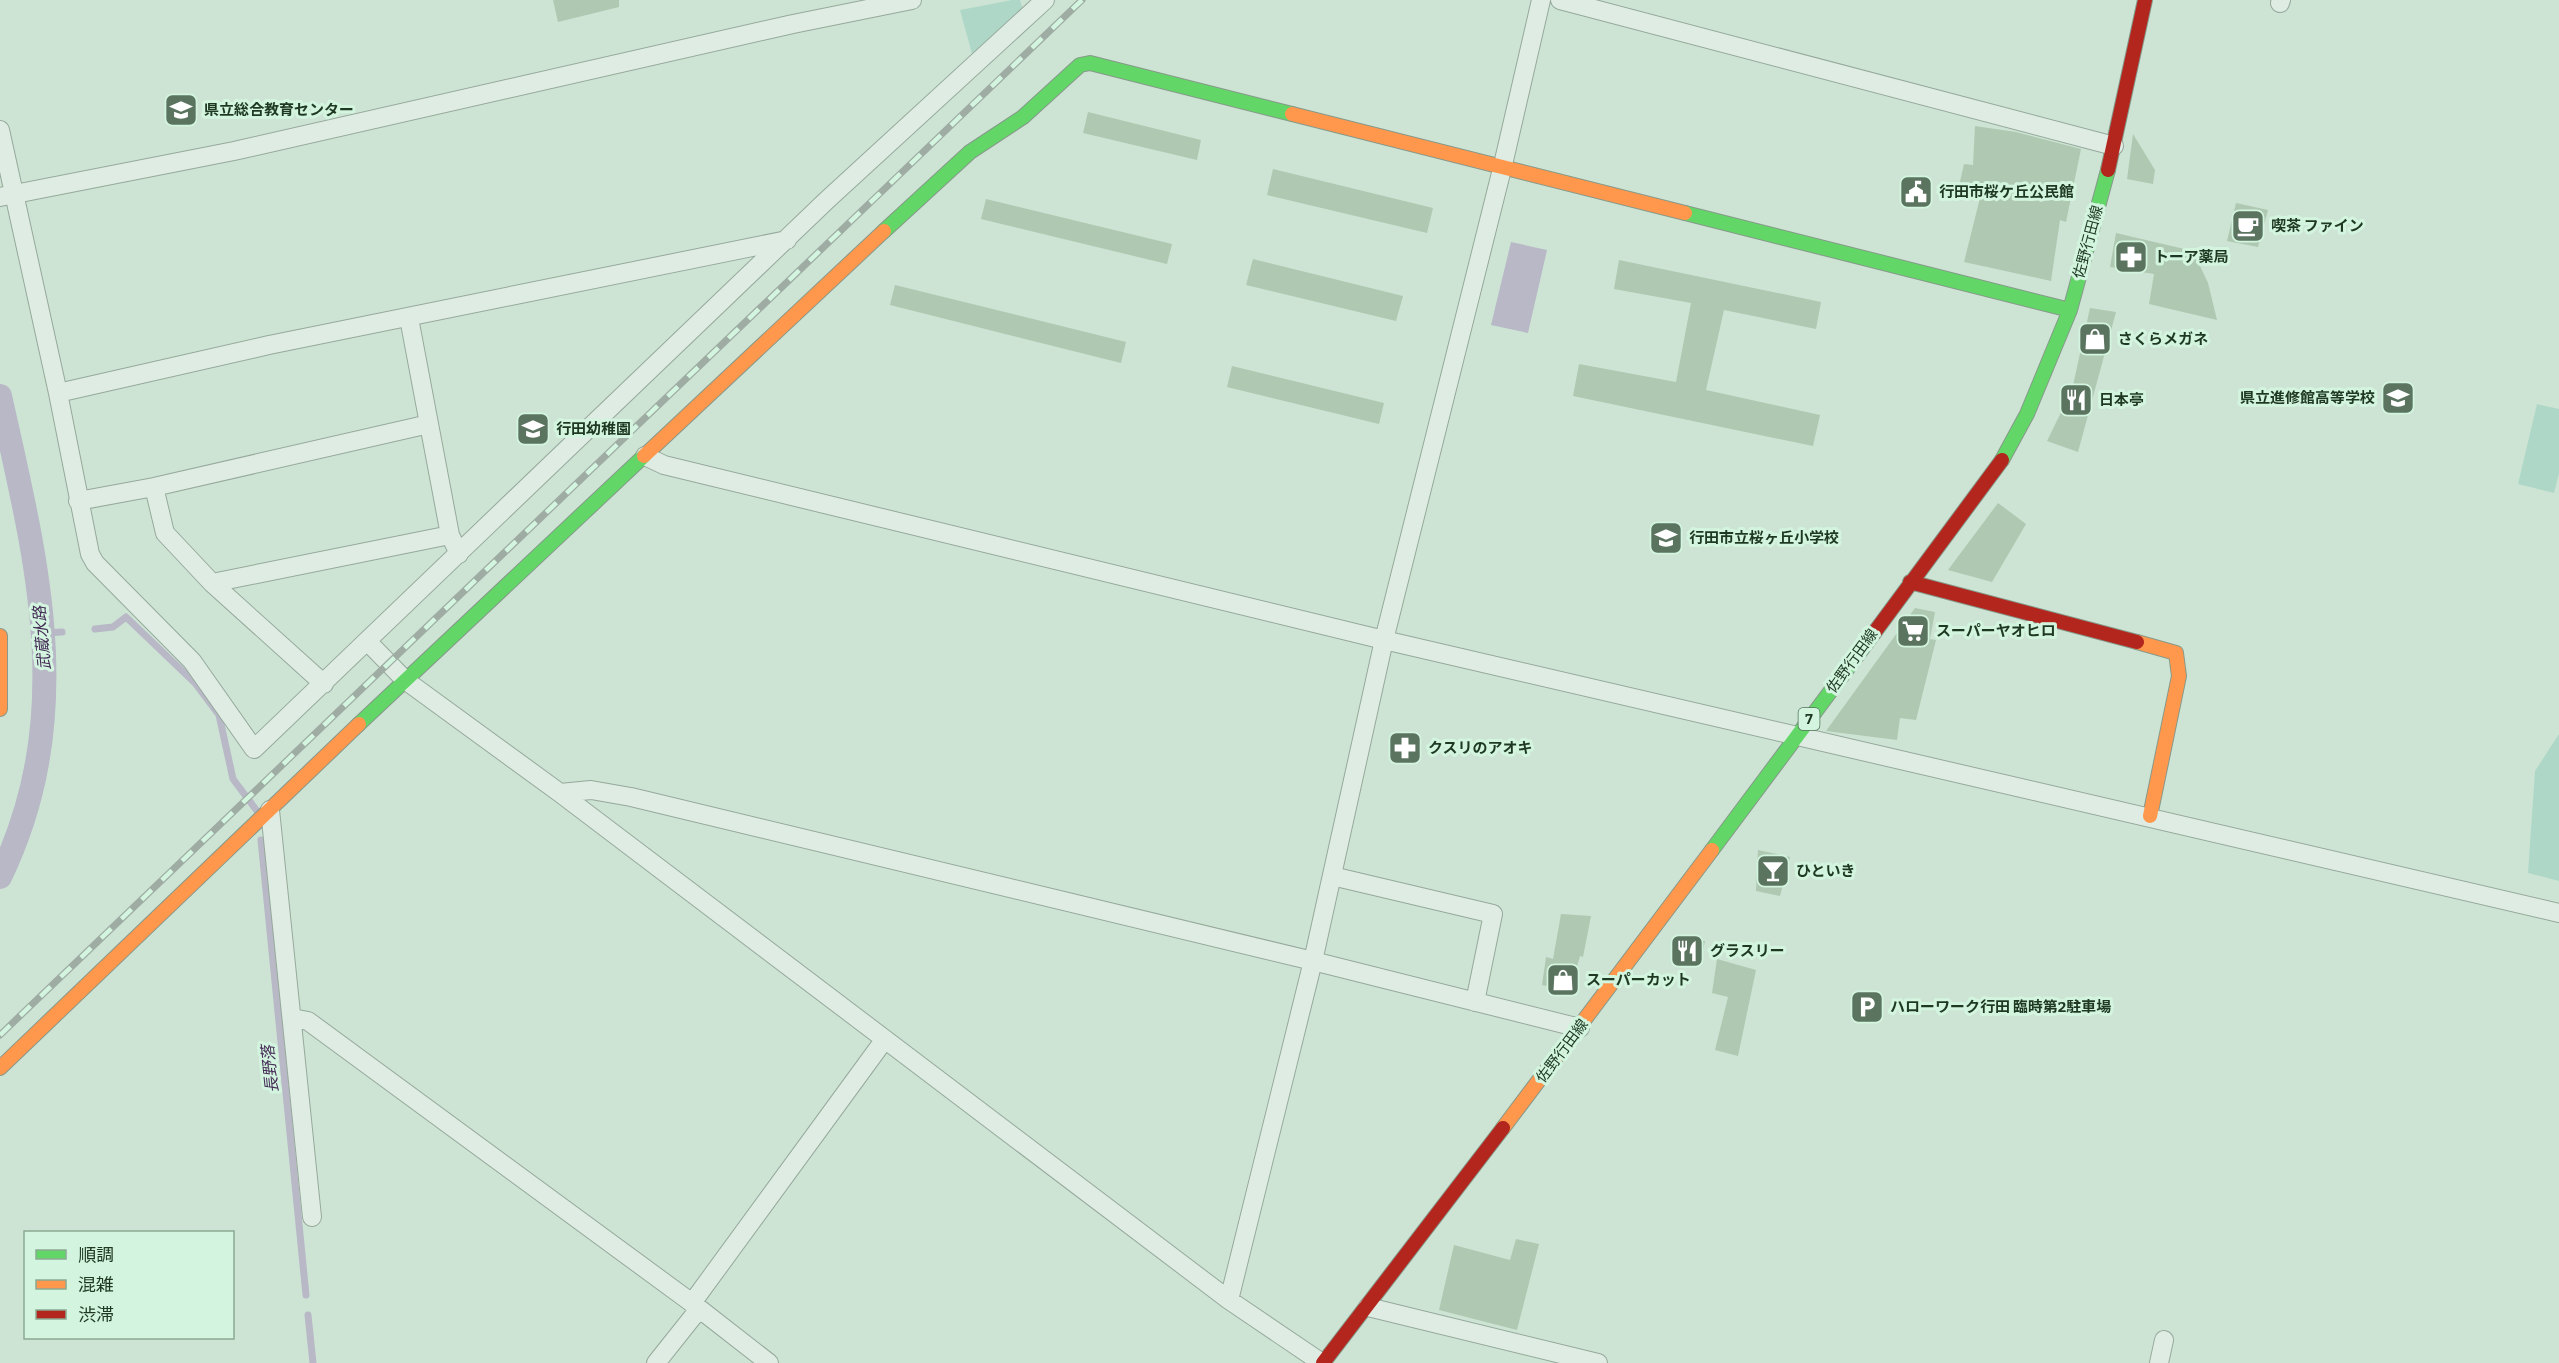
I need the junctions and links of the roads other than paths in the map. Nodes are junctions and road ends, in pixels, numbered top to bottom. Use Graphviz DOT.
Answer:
graph roads {
  1 [pos="912,0"];
  2 [pos="1541,0"];
  3 [pos="1560,0"];
  4 [pos="2145,0"];
  5 [pos="1043,1"];
  6 [pos="0,130"];
  7 [pos="2114,146"];
  8 [pos="1502,169"];
  9 [pos="8,195"];
  10 [pos="788,240"];
  11 [pos="2070,310"];
  12 [pos="409,318"];
  13 [pos="58,393"];
  14 [pos="429,424"];
  15 [pos="645,456"];
  16 [pos="154,487"];
  17 [pos="78,501"];
  18 [pos="450,536"];
  19 [pos="459,554"];
  20 [pos="1910,582"];
  21 [pos="212,583"];
  22 [pos="0,636"];
  23 [pos="1384,640"];
  24 [pos="367,641"];
  25 [pos="405,680"];
  26 [pos="324,684"];
  27 [pos="0,709"];
  28 [pos="1797,735"];
  29 [pos="560,793"];
  30 [pos="270,810"];
  31 [pos="2150,816"];
  32 [pos="1332,876"];
  33 [pos="2559,912"];
  34 [pos="1313,961"];
  35 [pos="1475,1002"];
  36 [pos="292,1018"];
  37 [pos="1580,1028"];
  38 [pos="885,1040"];
  39 [pos="0,1068"];
  40 [pos="312,1217"];
  41 [pos="1229,1300"];
  42 [pos="695,1306"];
  43 [pos="1368,1307"];
  44 [pos="2164,1340"];
  45 [pos="656,1363"];
  46 [pos="769,1363"];
  47 [pos="1323,1363"];
  48 [pos="1598,1363"];
  49 [pos="2159,1363"];
  1 -- 9 [label="street"];
  2 -- 8 [label="street"];
  3 -- 7 [label="street"];
  4 -- 7 [label="street, 佐野行田線 / 7"];
  5 -- 10 [label="street"];
  6 -- 9 [label="street"];
  7 -- 11 [label="street, 佐野行田線 / 7"];
  8 -- 11 [label="street"];
  8 -- 15 [label="street"];
  8 -- 23 [label="street"];
  9 -- 13 [label="street"];
  10 -- 12 [label="street"];
  10 -- 19 [label="street"];
  11 -- 20 [label="street, 佐野行田線 / 7"];
  12 -- 13 [label="street"];
  12 -- 14 [label="street"];
  13 -- 17 [label="street"];
  14 -- 16 [label="street"];
  14 -- 18 [label="street"];
  15 -- 23 [label="street"];
  15 -- 25 [label="street"];
  16 -- 17 [label="street"];
  16 -- 21 [label="street"];
  17 -- 26 [label="street"];
  18 -- 19 [label="street"];
  18 -- 21 [label="street"];
  19 -- 24 [label="street"];
  20 -- 28 [label="street, 佐野行田線 / 7"];
  20 -- 31 [label="street"];
  21 -- 26 [label="street"];
  22 -- 27 [label="street"];
  23 -- 28 [label="street"];
  23 -- 32 [label="street"];
  24 -- 25 [label="street"];
  24 -- 26 [label="street"];
  25 -- 29 [label="street"];
  25 -- 30 [label="street"];
  28 -- 31 [label="street"];
  28 -- 37 [label="street, 佐野行田線 / 7"];
  29 -- 34 [label="street"];
  29 -- 38 [label="street"];
  30 -- 36 [label="street"];
  30 -- 39 [label="street"];
  31 -- 33 [label="street"];
  32 -- 34 [label="street"];
  32 -- 35 [label="street"];
  34 -- 35 [label="street"];
  34 -- 41 [label="street"];
  35 -- 37 [label="street"];
  36 -- 40 [label="street"];
  36 -- 42 [label="street"];
  37 -- 43 [label="street, 佐野行田線 / 7"];
  38 -- 41 [label="street"];
  38 -- 42 [label="street"];
  41 -- 47 [label="street"];
  42 -- 45 [label="street"];
  42 -- 46 [label="street"];
  43 -- 47 [label="street, 佐野行田線 / 7"];
  43 -- 48 [label="street"];
  44 -- 49 [label="street"];
}
